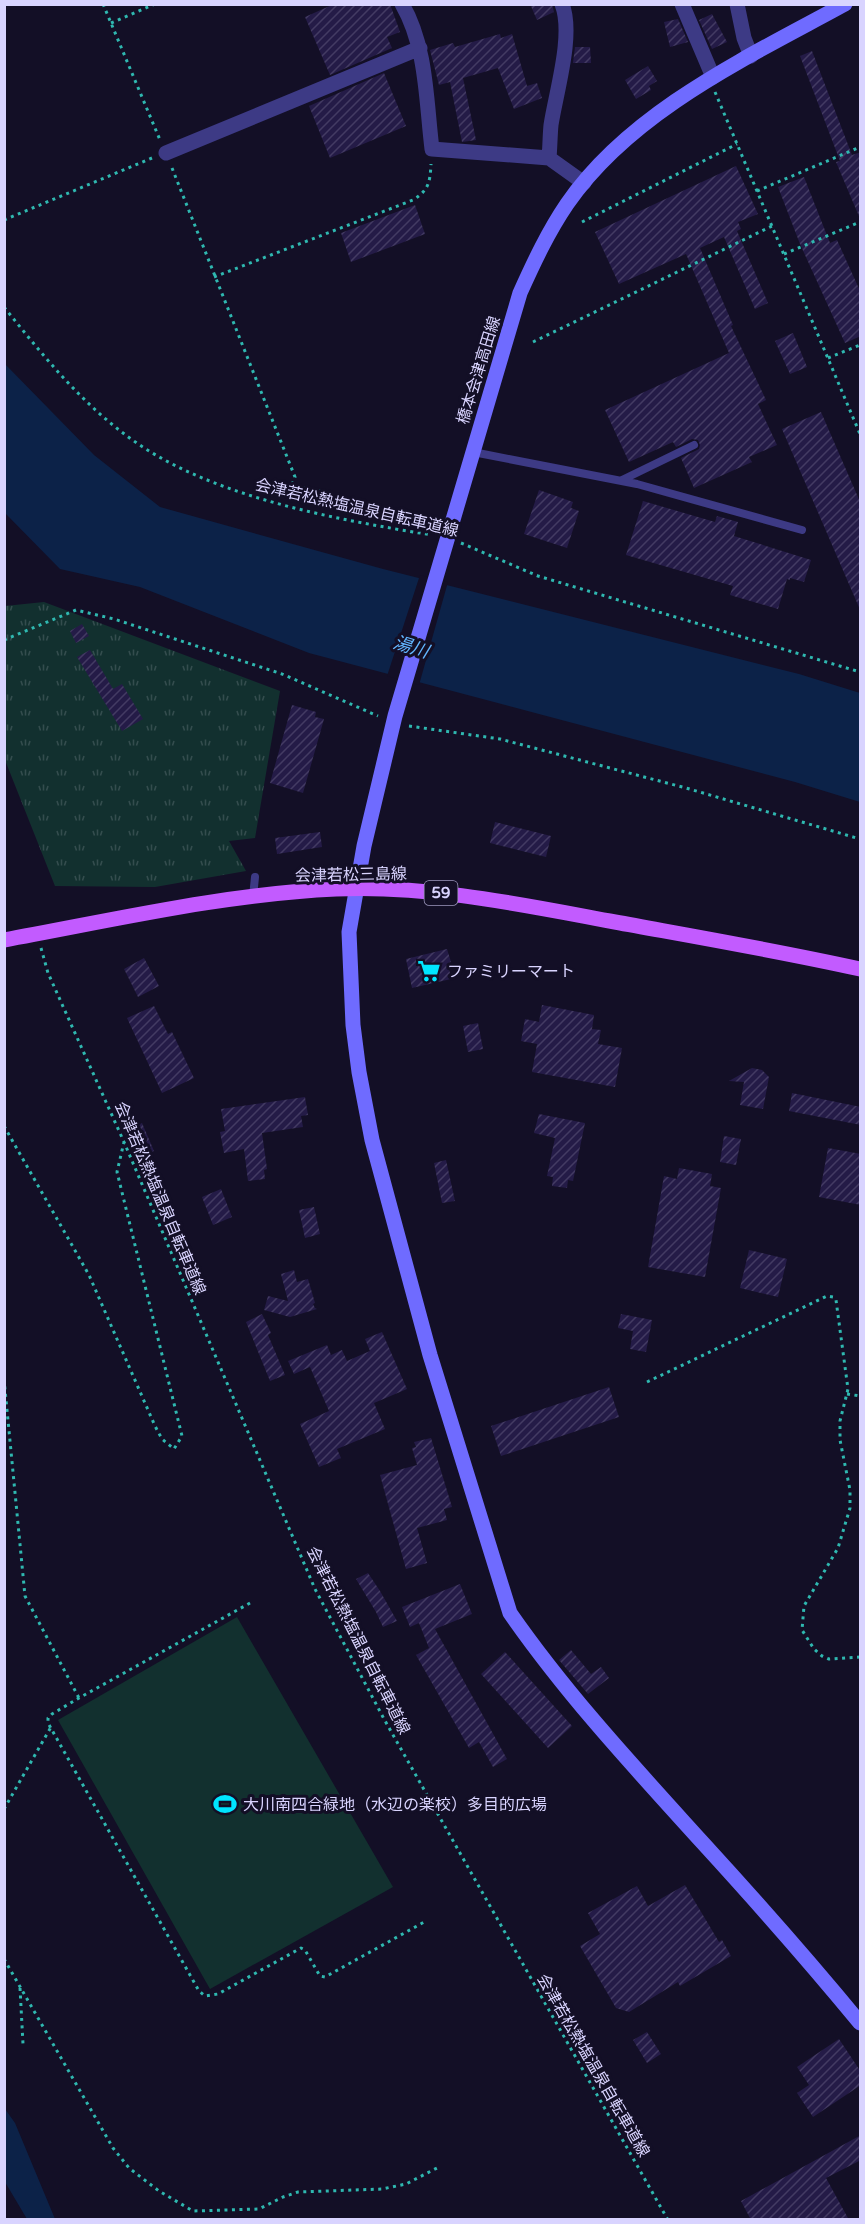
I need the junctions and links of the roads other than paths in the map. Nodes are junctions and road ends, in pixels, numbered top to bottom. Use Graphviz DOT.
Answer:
graph roads {
  1 [pos="402,4"];
  2 [pos="562,4"];
  3 [pos="682,4"];
  4 [pos="738,4"];
  5 [pos="845,4"];
  6 [pos="420,48"];
  7 [pos="751,56"];
  8 [pos="711,78"];
  9 [pos="166,153"];
  10 [pos="549,158"];
  11 [pos="584,183"];
  12 [pos="694,446"];
  13 [pos="472,452"];
  14 [pos="620,481"];
  15 [pos="802,530"];
  16 [pos="255,877"];
  17 [pos="356,889"];
  18 [pos="253,897"];
  19 [pos="12,938"];
  20 [pos="861,969"];
  21 [pos="861,2023"];
  1 -- 6 [label="street"];
  2 -- 10 [label="street"];
  3 -- 8 [label="street"];
  4 -- 7 [label="street"];
  5 -- 7 [label="street, 橋本会津高田線"];
  6 -- 9 [label="street"];
  6 -- 10 [label="street"];
  7 -- 8 [label="street, 橋本会津高田線"];
  8 -- 11 [label="street, 橋本会津高田線"];
  10 -- 11 [label="street"];
  11 -- 13 [label="street, 橋本会津高田線"];
  12 -- 14 [label="lane"];
  13 -- 14 [label="lane"];
  13 -- 17 [label="street, 橋本会津高田線"];
  14 -- 15 [label="lane"];
  16 -- 18 [label="lane"];
  17 -- 18 [label="main road, 会津若松三島線 / 59"];
  17 -- 20 [label="main road, 会津若松三島線 / 59"];
  17 -- 21 [label="street, 橋本会津高田線"];
  18 -- 19 [label="main road, 会津若松三島線 / 59"];
}
